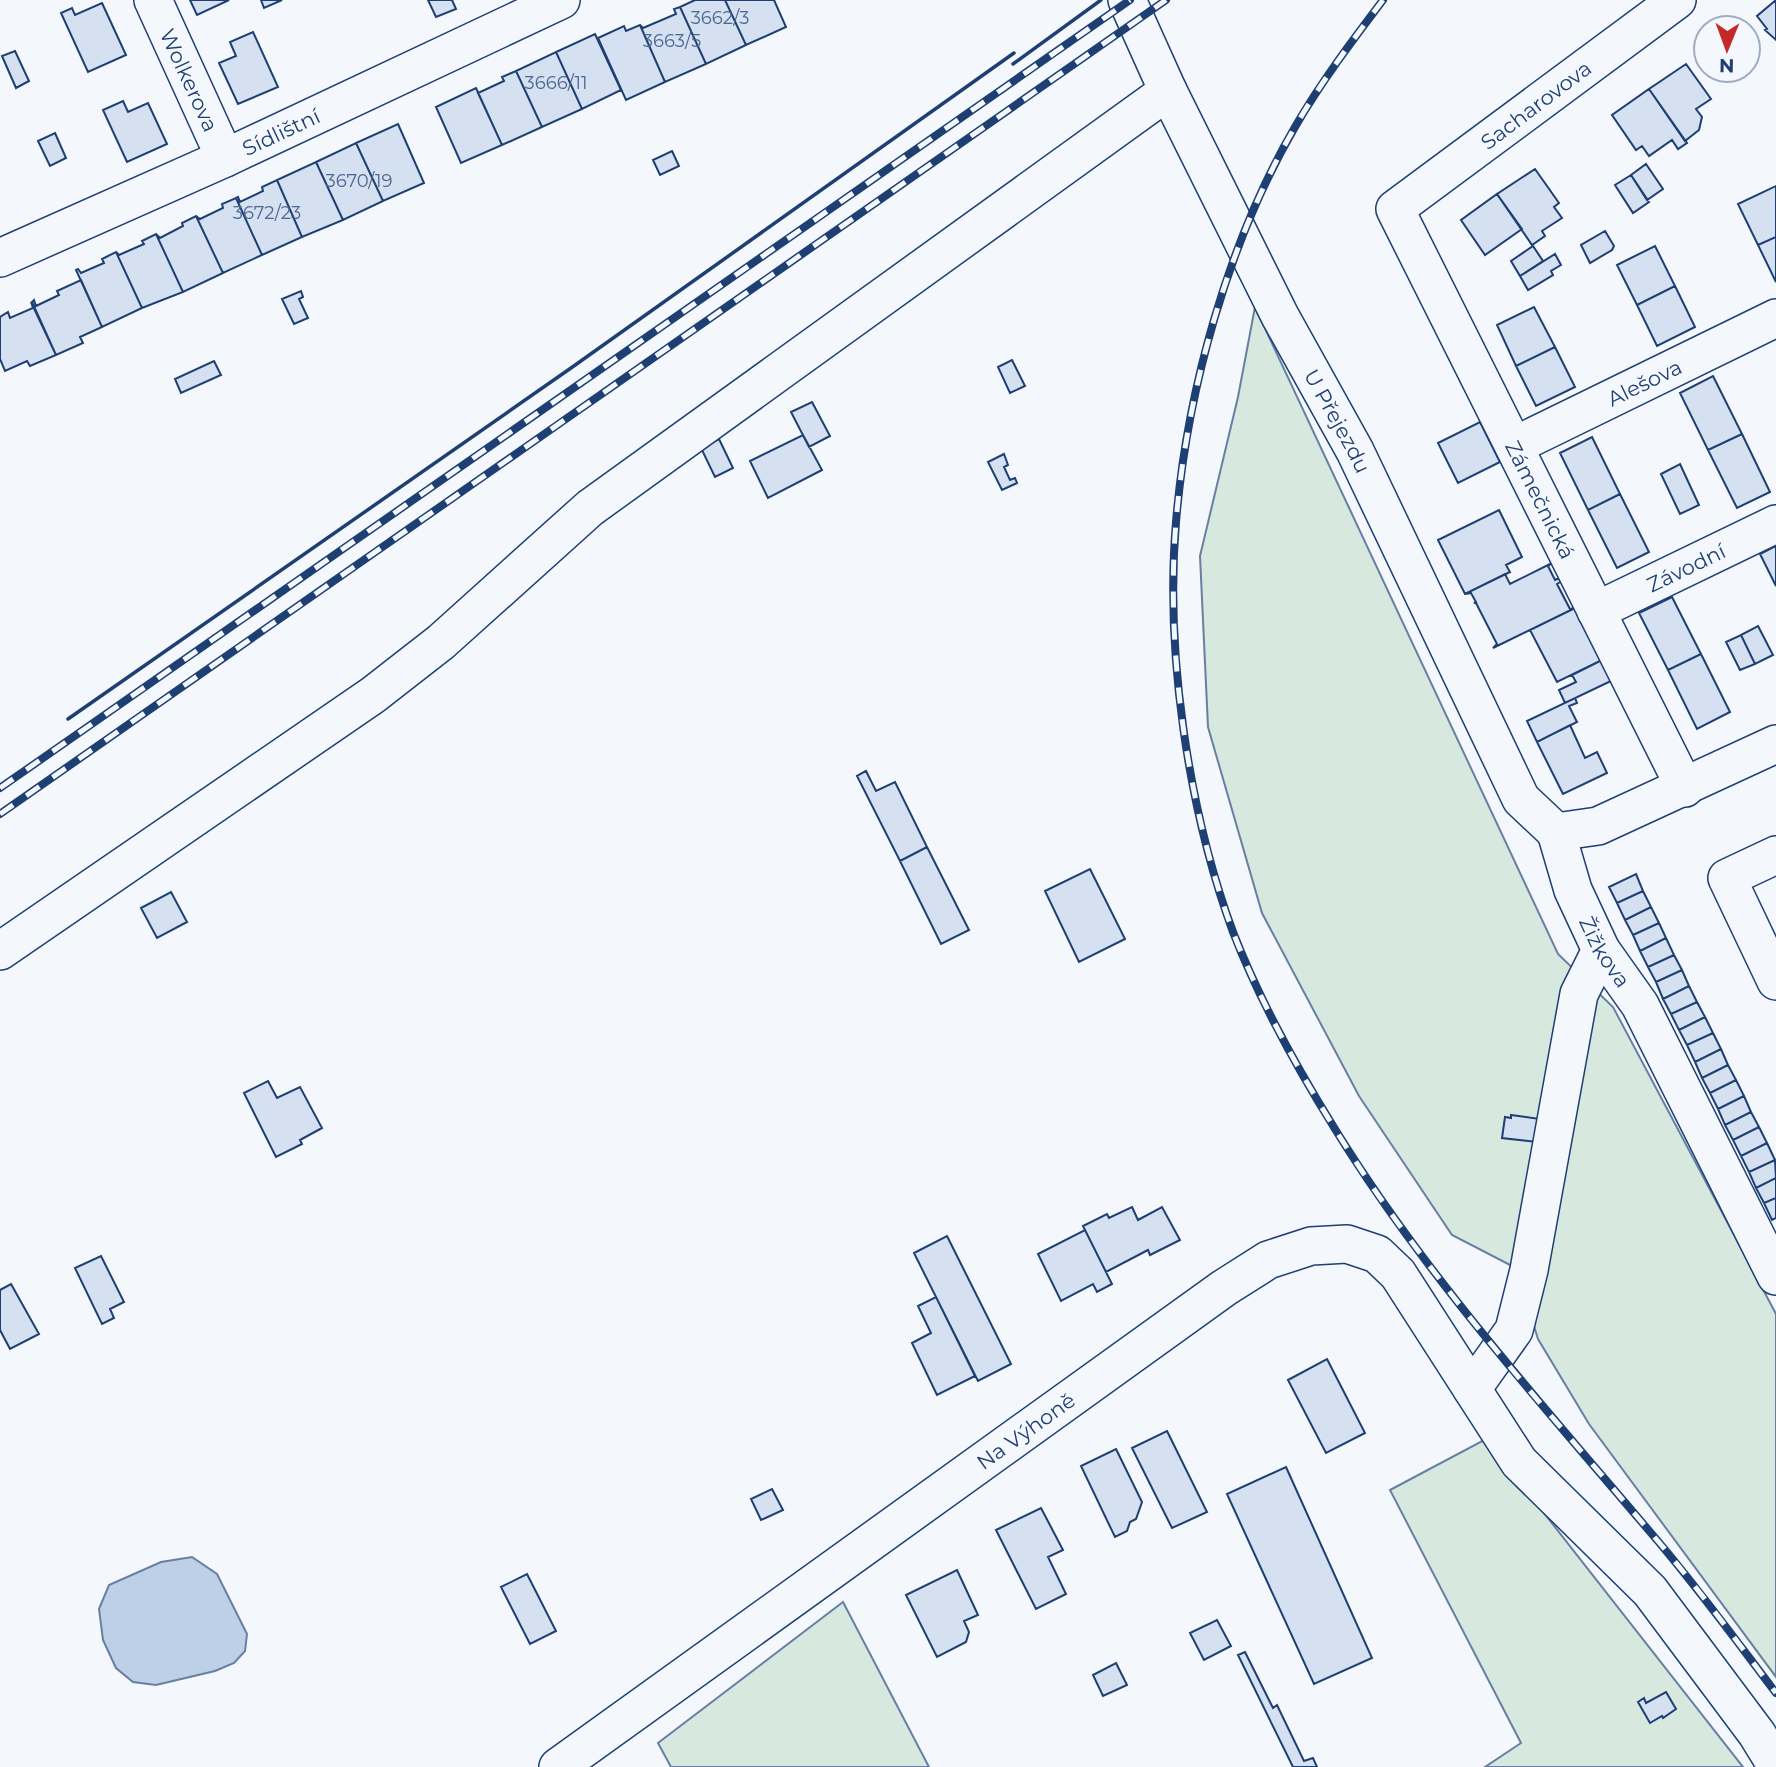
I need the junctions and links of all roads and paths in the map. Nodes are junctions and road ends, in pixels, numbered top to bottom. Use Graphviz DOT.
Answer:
graph roads {
  1 [pos="153,0"];
  2 [pos="561,0"];
  3 [pos="1128,0"];
  4 [pos="1677,0"];
  5 [pos="524,8"];
  6 [pos="1168,91"];
  7 [pos="225,158"];
  8 [pos="1395,209"];
  9 [pos="0,258"];
  10 [pos="1776,318"];
  11 [pos="1514,446"];
  12 [pos="1776,524"];
  13 [pos="1597,611"];
  14 [pos="1776,744"];
  15 [pos="1685,788"];
  16 [pos="1556,832"];
  17 [pos="1776,855"];
  18 [pos="1601,950"];
  19 [pos="0,951"];
  20 [pos="1776,981"];
  21 [pos="1776,1276"];
  22 [pos="1472,1389"];
  23 [pos="1776,1765"];
  24 [pos="558,1767"];
  1 -- 7 [label="street, Wolkerova"];
  2 -- 5 [label="street, Sídlištní"];
  3 -- 6 [label="street, U Přejezdu"];
  4 -- 8 [label="street, Sacharovova"];
  5 -- 7 [label="street, Sídlištní"];
  6 -- 16 [label="street, U Přejezdu"];
  6 -- 19 [label="street"];
  7 -- 9 [label="street, Sídlištní"];
  8 -- 11 [label="street, Zámečnická"];
  10 -- 11 [label="street, Alešova"];
  11 -- 13 [label="street, Zámečnická"];
  12 -- 13 [label="street, Závodní"];
  13 -- 15 [label="street, Zámečnická"];
  14 -- 15 [label="street"];
  15 -- 16 [label="street"];
  16 -- 18 [label="street, Žižkova"];
  17 -- 20 [label="street"];
  18 -- 21 [label="street, Žižkova"];
  18 -- 22 [label="street"];
  22 -- 23 [label="street, Na Výhoně"];
  22 -- 24 [label="street, Na Výhoně"];
}
